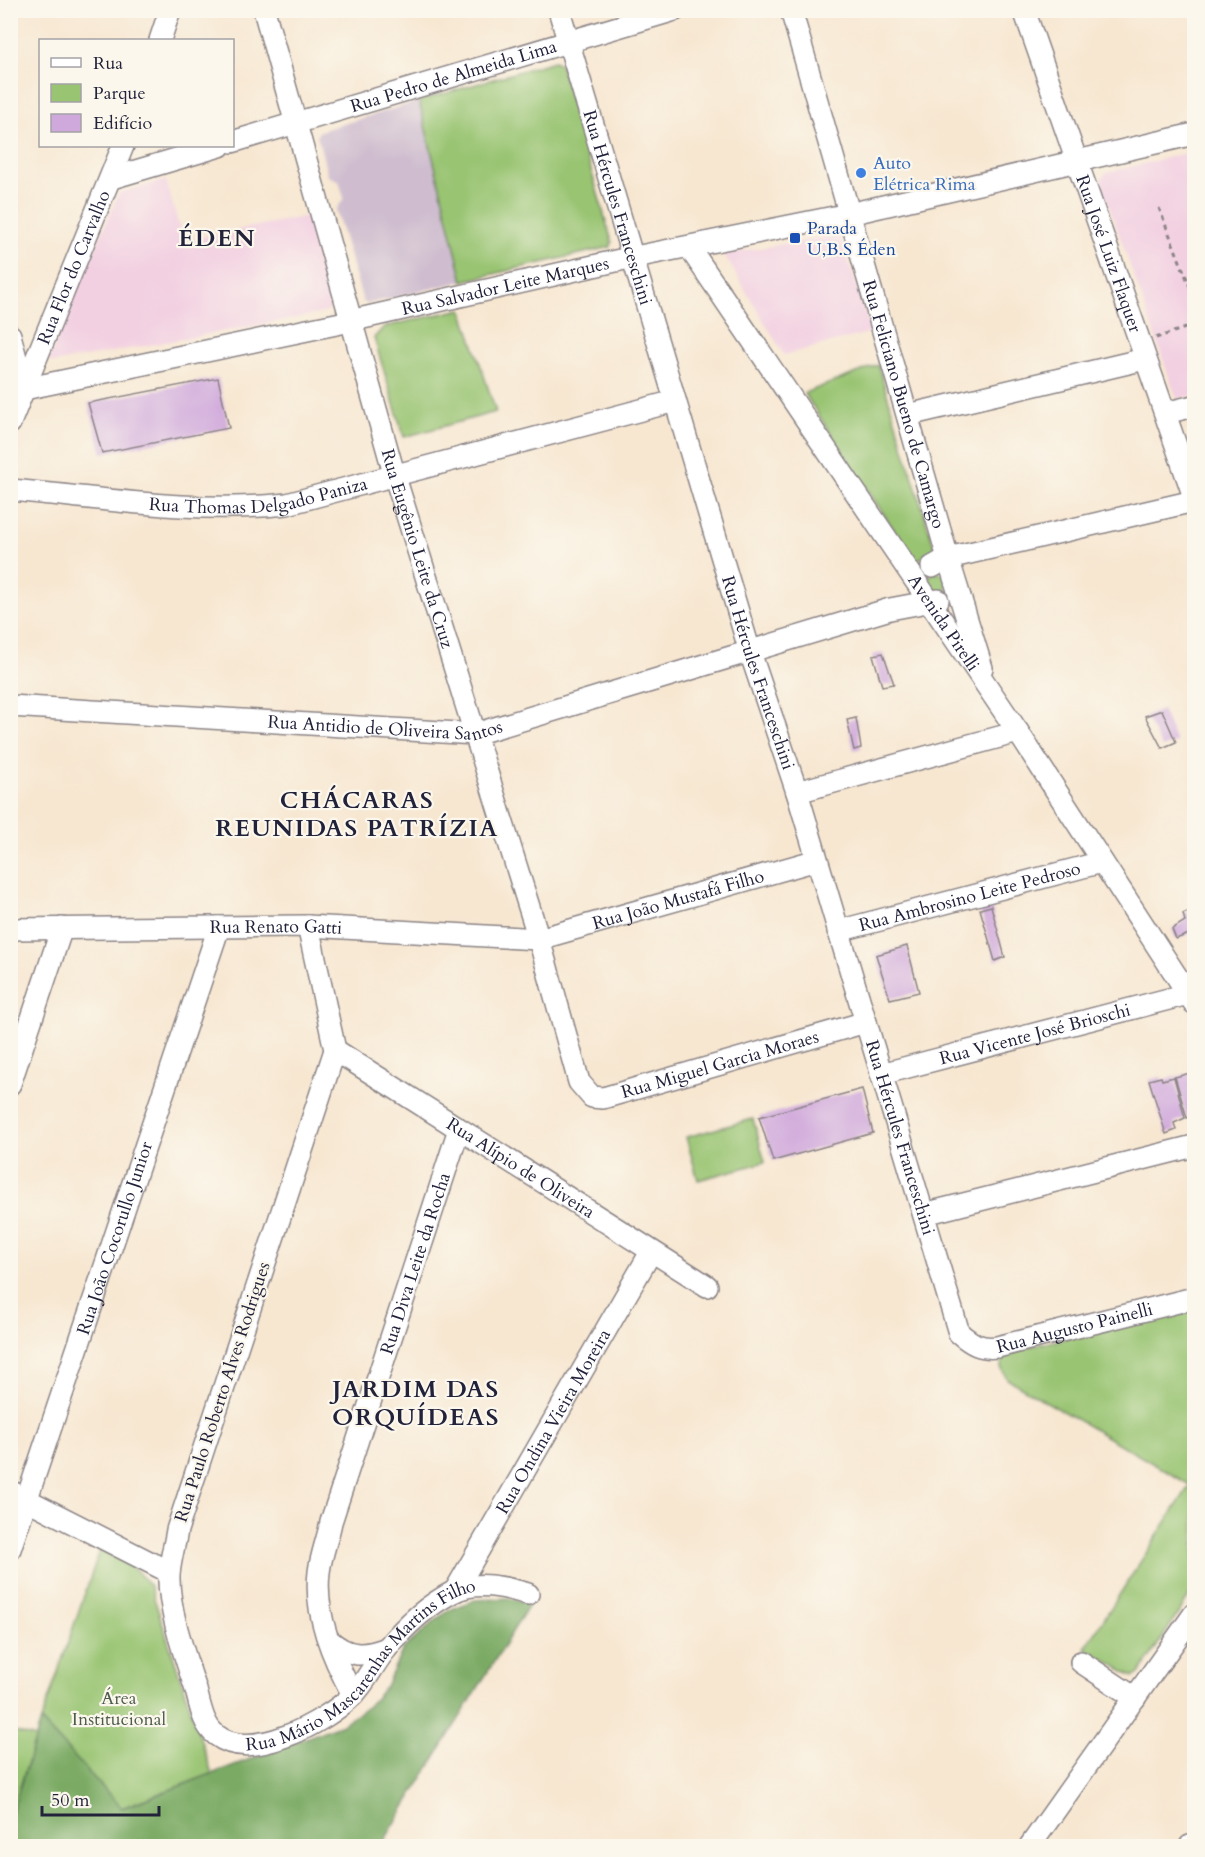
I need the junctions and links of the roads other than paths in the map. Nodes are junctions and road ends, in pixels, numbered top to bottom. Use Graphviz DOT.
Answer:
graph roads {
  1 [pos="170,10"];
  2 [pos="264,10"];
  3 [pos="559,10"];
  4 [pos="675,10"];
  5 [pos="791,10"];
  6 [pos="1024,10"];
  7 [pos="160,39"];
  8 [pos="567,40"];
  9 [pos="296,123"];
  10 [pos="1194,134"];
  11 [pos="234,141"];
  12 [pos="123,147"];
  13 [pos="217,147"];
  14 [pos="1077,162"];
  15 [pos="112,178"];
  16 [pos="849,214"];
  17 [pos="689,247"];
  18 [pos="632,258"];
  19 [pos="352,321"];
  20 [pos="10,335"];
  21 [pos="1143,351"];
  22 [pos="24,389"];
  23 [pos="675,400"];
  24 [pos="1194,406"];
  25 [pos="1165,413"];
  26 [pos="908,415"];
  27 [pos="10,423"];
  28 [pos="394,477"];
  29 [pos="10,490"];
  30 [pos="1194,499"];
  31 [pos="933,581"];
  32 [pos="750,652"];
  33 [pos="990,692"];
  34 [pos="10,706"];
  35 [pos="1018,732"];
  36 [pos="475,734"];
  37 [pos="797,792"];
  38 [pos="817,860"];
  39 [pos="1102,862"];
  40 [pos="62,927"];
  41 [pos="219,927"];
  42 [pos="308,927"];
  43 [pos="10,929"];
  44 [pos="838,931"];
  45 [pos="539,939"];
  46 [pos="1191,998"];
  47 [pos="866,1022"];
  48 [pos="335,1050"];
  49 [pos="881,1074"];
  50 [pos="579,1082"];
  51 [pos="10,1084"];
  52 [pos="459,1129"];
  53 [pos="1194,1146"];
  54 [pos="924,1214"];
  55 [pos="651,1252"];
  56 [pos="707,1286"];
  57 [pos="1194,1298"];
  58 [pos="959,1333"];
  59 [pos="19,1494"];
  60 [pos="10,1549"];
  61 [pos="478,1550"];
  62 [pos="169,1572"];
  63 [pos="506,1587"];
  64 [pos="455,1591"];
  65 [pos="528,1594"];
  66 [pos="1194,1614"];
  67 [pos="329,1640"];
  68 [pos="387,1648"];
  69 [pos="1081,1662"];
  70 [pos="353,1695"];
  71 [pos="1135,1698"];
  72 [pos="216,1735"];
  73 [pos="1194,1845"];
  74 [pos="1030,1846"];
  75 [pos="1190,1846"];
  1 -- 7 [label="street"];
  2 -- 9 [label="street, Rua Eugênio Leite da Cruz"];
  3 -- 8 [label="street, Rua Hércules Franceschini"];
  4 -- 8 [label="street, Rua Pedro de Almeida Lima"];
  5 -- 16 [label="street, Rua Feliciano Bueno de Camargo"];
  6 -- 14 [label="street, Rua José Luiz Flaquer"];
  8 -- 9 [label="street, Rua Pedro de Almeida Lima"];
  8 -- 18 [label="street, Rua Hércules Franceschini"];
  9 -- 11 [label="street, Rua Pedro de Almeida Lima"];
  9 -- 19 [label="street, Rua Eugênio Leite da Cruz"];
  10 -- 14 [label="street, Rua Salvador Leite Marques"];
  12 -- 15 [label="street, Rua Flor do Carvalho"];
  13 -- 15 [label="street"];
  14 -- 16 [label="street, Rua Salvador Leite Marques"];
  14 -- 21 [label="street, Rua José Luiz Flaquer"];
  15 -- 22 [label="street, Rua Flor do Carvalho"];
  16 -- 17 [label="street, Rua Salvador Leite Marques"];
  16 -- 26 [label="street, Rua Feliciano Bueno de Camargo"];
  17 -- 18 [label="street, Rua Salvador Leite Marques"];
  17 -- 31 [label="street, Avenida Pirelli"];
  18 -- 19 [label="street, Rua Salvador Leite Marques"];
  18 -- 23 [label="street, Rua Hércules Franceschini"];
  19 -- 22 [label="street, Rua Salvador Leite Marques"];
  19 -- 28 [label="street, Rua Eugênio Leite da Cruz"];
  20 -- 22 [label="street"];
  21 -- 25 [label="street, Rua José Luiz Flaquer"];
  21 -- 26 [label="street"];
  22 -- 27 [label="street, Rua Flor do Carvalho"];
  23 -- 28 [label="street, Rua Thomas Delgado Paniza"];
  23 -- 32 [label="street, Rua Hércules Franceschini"];
  24 -- 25 [label="street"];
  25 -- 30 [label="street, Rua José Luiz Flaquer"];
  26 -- 31 [label="street, Rua Feliciano Bueno de Camargo"];
  28 -- 29 [label="street, Rua Thomas Delgado Paniza"];
  28 -- 36 [label="street, Rua Eugênio Leite da Cruz"];
  30 -- 31 [label="street"];
  31 -- 32 [label="street, Rua Antidio de Oliveira Santos"];
  31 -- 33 [label="street, Rua Feliciano Bueno de Camargo"];
  31 -- 33 [label="street, Avenida Pirelli"];
  32 -- 36 [label="street, Rua Antidio de Oliveira Santos"];
  32 -- 37 [label="street, Rua Hércules Franceschini"];
  33 -- 35 [label="street, Avenida Pirelli"];
  34 -- 36 [label="street, Rua Antidio de Oliveira Santos"];
  35 -- 37 [label="street"];
  35 -- 39 [label="street, Avenida Pirelli"];
  36 -- 45 [label="street, Rua Eugênio Leite da Cruz"];
  37 -- 38 [label="street, Rua Hércules Franceschini"];
  38 -- 44 [label="street, Rua Hércules Franceschini"];
  38 -- 45 [label="street, Rua João Mustafá Filho"];
  39 -- 44 [label="street, Rua Ambrosino Leite Pedroso"];
  39 -- 46 [label="street, Avenida Pirelli"];
  40 -- 41 [label="street, Rua Renato Gatti"];
  40 -- 43 [label="street, Rua Renato Gatti"];
  40 -- 51 [label="street"];
  41 -- 42 [label="street, Rua Renato Gatti"];
  41 -- 59 [label="street, Rua João Cocorullo Junior"];
  42 -- 45 [label="street, Rua Renato Gatti"];
  42 -- 48 [label="street"];
  44 -- 47 [label="street, Rua Hércules Franceschini"];
  45 -- 50 [label="street, Rua Eugênio Leite da Cruz"];
  46 -- 49 [label="street, Rua Vicente José Brioschi"];
  47 -- 49 [label="street, Rua Hércules Franceschini"];
  47 -- 50 [label="street, Rua Miguel Garcia Moraes"];
  48 -- 52 [label="street, Rua Alípio de Oliveira"];
  48 -- 62 [label="street, Rua Paulo Roberto Alves Rodrigues"];
  49 -- 54 [label="street, Rua Hércules Franceschini"];
  52 -- 55 [label="street, Rua Alípio de Oliveira"];
  52 -- 67 [label="street, Rua Diva Leite da Rocha"];
  53 -- 54 [label="street"];
  54 -- 58 [label="street, Rua Hércules Franceschini"];
  55 -- 56 [label="street, Rua Alípio de Oliveira"];
  55 -- 61 [label="street, Rua Ondina Vieira Moreira"];
  57 -- 58 [label="street, Rua Augusto Painelli"];
  59 -- 60 [label="street, Rua João Cocorullo Junior"];
  59 -- 62 [label="street"];
  61 -- 63 [label="street, Rua Mário Mascarenhas Martins Filho"];
  61 -- 64 [label="street, Rua Ondina Vieira Moreira"];
  62 -- 72 [label="street, Rua Paulo Roberto Alves Rodrigues"];
  63 -- 64 [label="street, Rua Mário Mascarenhas Martins Filho"];
  63 -- 65 [label="street, Rua Mário Mascarenhas Martins Filho"];
  64 -- 68 [label="street, Rua Mário Mascarenhas Martins Filho"];
  66 -- 71 [label="street"];
  67 -- 68 [label="street"];
  67 -- 70 [label="street, Rua Diva Leite da Rocha"];
  68 -- 70 [label="street, Rua Mário Mascarenhas Martins Filho"];
  69 -- 71 [label="street"];
  70 -- 72 [label="street, Rua Mário Mascarenhas Martins Filho"];
  71 -- 74 [label="street"];
  73 -- 75 [label="street"];
}
